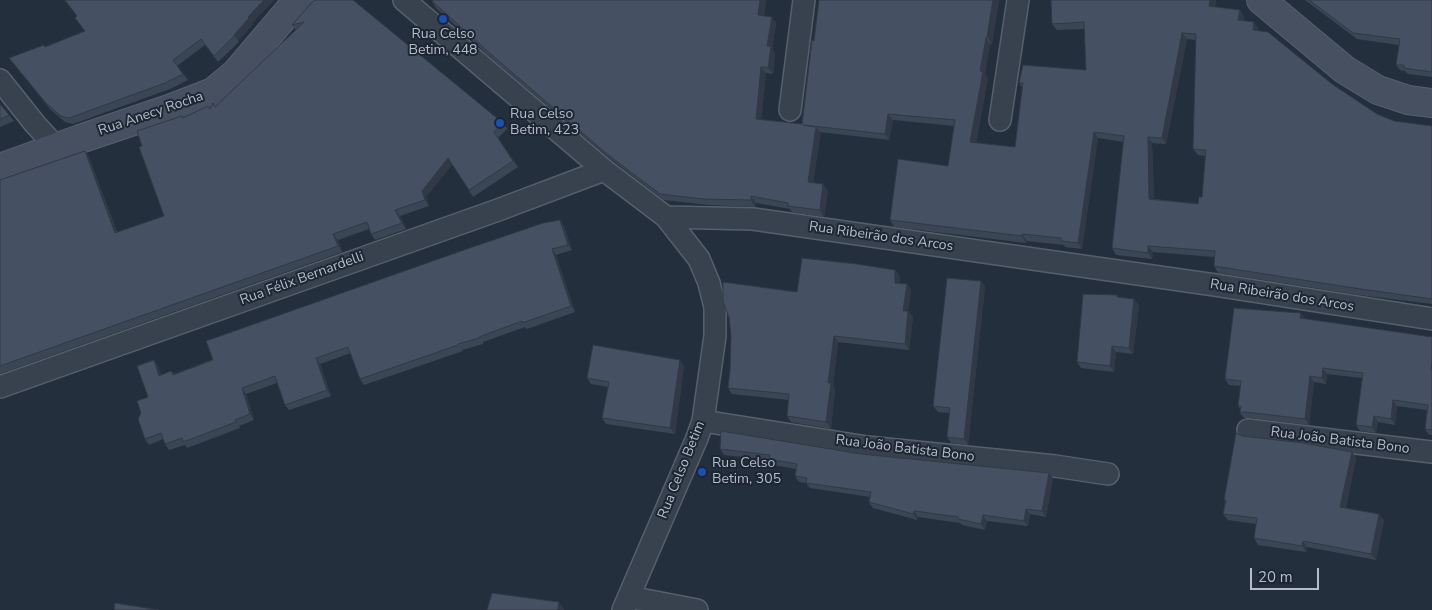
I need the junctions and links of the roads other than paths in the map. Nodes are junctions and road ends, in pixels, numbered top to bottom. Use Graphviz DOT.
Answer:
graph roads {
  1 [pos="298,0"];
  2 [pos="404,0"];
  3 [pos="804,0"];
  4 [pos="1018,0"];
  5 [pos="1271,4"];
  6 [pos="0,80"];
  7 [pos="1432,103"];
  8 [pos="790,110"];
  9 [pos="1000,120"];
  10 [pos="57,148"];
  11 [pos="0,168"];
  12 [pos="604,170"];
  13 [pos="666,217"];
  14 [pos="1432,320"];
  15 [pos="0,387"];
  16 [pos="703,421"];
  17 [pos="1248,430"];
  18 [pos="1432,452"];
  19 [pos="1108,474"];
  20 [pos="626,604"];
  21 [pos="697,610"];
  1 -- 10 [label="street, Rua Anecy Rocha"];
  2 -- 12 [label="street"];
  3 -- 8 [label="street"];
  4 -- 9 [label="street"];
  5 -- 7 [label="street"];
  6 -- 10 [label="street"];
  10 -- 11 [label="street, Rua Anecy Rocha"];
  12 -- 13 [label="street"];
  12 -- 15 [label="street, Rua Félix Bernardelli"];
  13 -- 14 [label="street, Rua Ribeirão dos Arcos"];
  13 -- 16 [label="street, Rua Celso Betim"];
  16 -- 19 [label="street, Rua João Batista Bono"];
  16 -- 20 [label="street, Rua Celso Betim"];
  17 -- 18 [label="street, Rua João Batista Bono"];
  20 -- 21 [label="street"];
}
